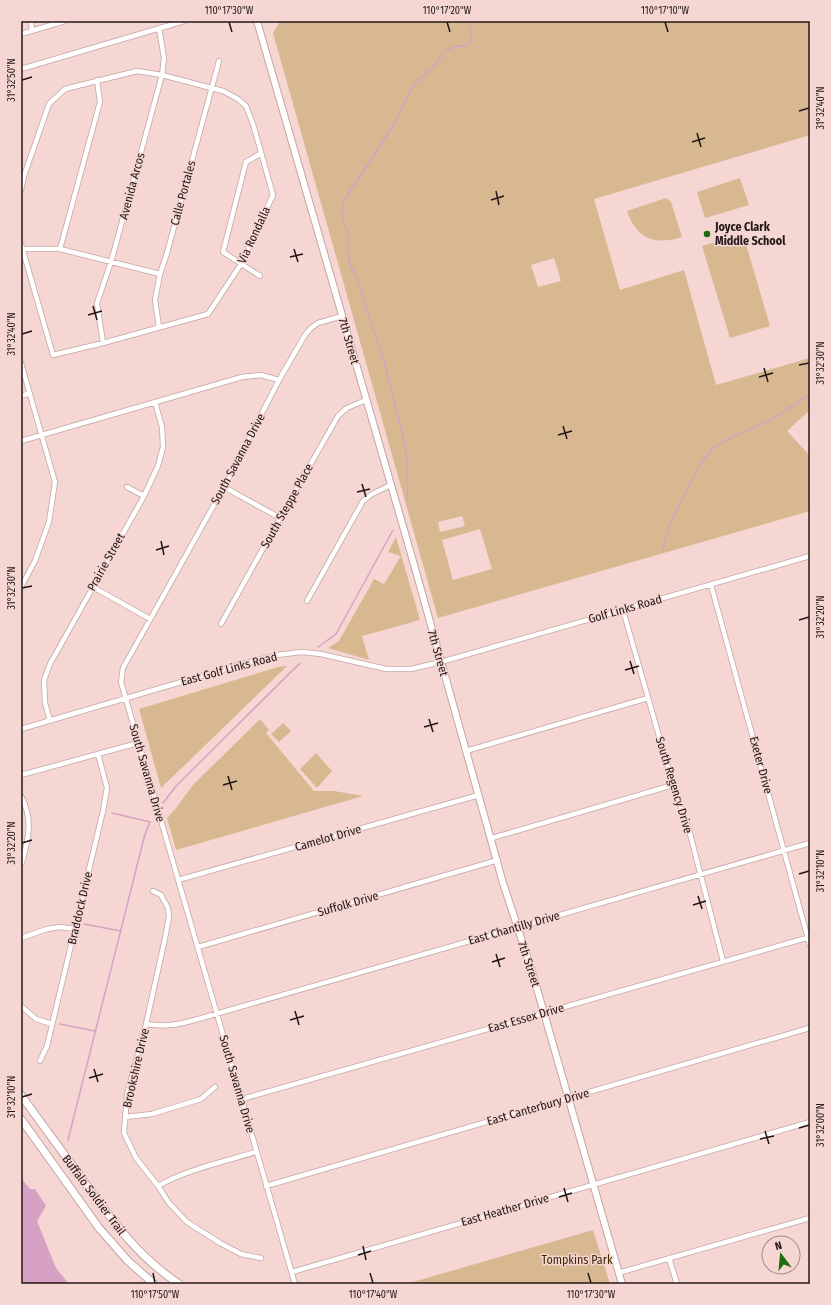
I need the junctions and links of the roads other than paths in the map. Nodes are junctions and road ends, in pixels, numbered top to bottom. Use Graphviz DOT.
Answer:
graph roads {
  1 [pos="31,21"];
  2 [pos="65,21"];
  3 [pos="184,21"];
  4 [pos="257,21"];
  5 [pos="159,28"];
  6 [pos="32,30"];
  7 [pos="21,34"];
  8 [pos="218,61"];
  9 [pos="21,69"];
  10 [pos="162,74"];
  11 [pos="97,80"];
  12 [pos="211,88"];
  13 [pos="260,154"];
  14 [pos="23,175"];
  15 [pos="21,190"];
  16 [pos="22,246"];
  17 [pos="60,249"];
  18 [pos="111,262"];
  19 [pos="241,264"];
  20 [pos="160,274"];
  21 [pos="260,276"];
  22 [pos="342,316"];
  23 [pos="159,327"];
  24 [pos="103,343"];
  25 [pos="21,363"];
  26 [pos="279,380"];
  27 [pos="30,393"];
  28 [pos="21,396"];
  29 [pos="366,400"];
  30 [pos="155,402"];
  31 [pos="42,434"];
  32 [pos="21,440"];
  33 [pos="391,485"];
  34 [pos="127,487"];
  35 [pos="224,487"];
  36 [pos="144,496"];
  37 [pos="280,518"];
  38 [pos="810,556"];
  39 [pos="711,584"];
  40 [pos="21,587"];
  41 [pos="92,587"];
  42 [pos="307,601"];
  43 [pos="623,610"];
  44 [pos="150,619"];
  45 [pos="221,624"];
  46 [pos="441,662"];
  47 [pos="648,698"];
  48 [pos="125,699"];
  49 [pos="50,721"];
  50 [pos="21,729"];
  51 [pos="138,743"];
  52 [pos="466,751"];
  53 [pos="98,754"];
  54 [pos="21,775"];
  55 [pos="672,785"];
  56 [pos="479,795"];
  57 [pos="21,796"];
  58 [pos="492,838"];
  59 [pos="810,843"];
  60 [pos="784,850"];
  61 [pos="498,860"];
  62 [pos="22,862"];
  63 [pos="700,875"];
  64 [pos="178,880"];
  65 [pos="153,891"];
  66 [pos="517,927"];
  67 [pos="75,929"];
  68 [pos="21,938"];
  69 [pos="809,938"];
  70 [pos="810,946"];
  71 [pos="198,947"];
  72 [pos="722,961"];
  73 [pos="21,1006"];
  74 [pos="217,1013"];
  75 [pos="543,1013"];
  76 [pos="52,1024"];
  77 [pos="146,1024"];
  78 [pos="810,1027"];
  79 [pos="40,1061"];
  80 [pos="215,1087"];
  81 [pos="21,1095"];
  82 [pos="568,1098"];
  83 [pos="242,1099"];
  84 [pos="125,1118"];
  85 [pos="21,1119"];
  86 [pos="810,1122"];
  87 [pos="256,1152"];
  88 [pos="593,1184"];
  89 [pos="158,1186"];
  90 [pos="266,1186"];
  91 [pos="810,1218"];
  92 [pos="260,1258"];
  93 [pos="669,1258"];
  94 [pos="292,1272"];
  95 [pos="618,1273"];
  96 [pos="154,1284"];
  97 [pos="179,1284"];
  98 [pos="295,1284"];
  99 [pos="622,1284"];
  100 [pos="677,1284"];
  1 -- 6 [label="street"];
  2 -- 6 [label="street"];
  3 -- 5 [label="street"];
  4 -- 22 [label="main road, 7th Street"];
  5 -- 9 [label="street"];
  5 -- 10 [label="street, Avenida Arcos"];
  6 -- 7 [label="street"];
  8 -- 12 [label="street, Calle Portales"];
  10 -- 11 [label="street, Via Rondalla"];
  10 -- 12 [label="street, Via Rondalla"];
  10 -- 18 [label="street, Avenida Arcos"];
  11 -- 14 [label="street, Via Rondalla"];
  11 -- 17 [label="street"];
  12 -- 13 [label="street, Via Rondalla"];
  12 -- 20 [label="street, Calle Portales"];
  13 -- 19 [label="street, Via Rondalla"];
  13 -- 19 [label="street"];
  14 -- 15 [label="street, Via Rondalla"];
  16 -- 17 [label="street"];
  16 -- 24 [label="street, Via Rondalla"];
  17 -- 18 [label="street"];
  18 -- 20 [label="street"];
  18 -- 24 [label="street, Avenida Arcos"];
  19 -- 21 [label="street"];
  19 -- 23 [label="street, Via Rondalla"];
  20 -- 23 [label="street, Calle Portales"];
  22 -- 26 [label="street, South Savanna Drive"];
  22 -- 29 [label="main road, 7th Street"];
  23 -- 24 [label="street, Via Rondalla"];
  25 -- 27 [label="street"];
  26 -- 30 [label="street"];
  26 -- 35 [label="street, South Savanna Drive"];
  27 -- 28 [label="street"];
  27 -- 31 [label="street"];
  29 -- 33 [label="main road, 7th Street"];
  29 -- 37 [label="street, South Steppe Place"];
  30 -- 31 [label="street"];
  30 -- 36 [label="street, Prairie Street"];
  31 -- 32 [label="street"];
  31 -- 40 [label="street"];
  33 -- 42 [label="street"];
  33 -- 46 [label="main road, 7th Street"];
  34 -- 36 [label="street"];
  35 -- 37 [label="street"];
  35 -- 44 [label="street, South Savanna Drive"];
  36 -- 41 [label="street, Prairie Street"];
  37 -- 45 [label="street, South Steppe Place"];
  38 -- 39 [label="street, Golf Links Road"];
  39 -- 43 [label="street, Golf Links Road"];
  39 -- 60 [label="street, Exeter Drive"];
  41 -- 44 [label="street"];
  41 -- 49 [label="street, Prairie Street"];
  43 -- 46 [label="street, Golf Links Road"];
  43 -- 47 [label="street, South Regency Drive"];
  44 -- 48 [label="street, South Savanna Drive"];
  46 -- 48 [label="street, East Golf Links Road"];
  46 -- 52 [label="main road, 7th Street"];
  47 -- 52 [label="street"];
  47 -- 55 [label="street, South Regency Drive"];
  48 -- 49 [label="street, East Golf Links Road"];
  48 -- 51 [label="street, South Savanna Drive"];
  49 -- 50 [label="street, East Golf Links Road"];
  51 -- 53 [label="street"];
  51 -- 64 [label="street, South Savanna Drive"];
  52 -- 56 [label="main road, 7th Street"];
  53 -- 54 [label="street"];
  53 -- 67 [label="street, Braddock Drive"];
  55 -- 58 [label="street"];
  55 -- 63 [label="street, South Regency Drive"];
  56 -- 58 [label="main road, 7th Street"];
  56 -- 64 [label="street, Camelot Drive"];
  57 -- 62 [label="street"];
  58 -- 61 [label="main road, 7th Street"];
  59 -- 60 [label="street, East Chantilly Drive"];
  60 -- 63 [label="street, East Chantilly Drive"];
  60 -- 69 [label="street, Exeter Drive"];
  61 -- 66 [label="main road, 7th Street"];
  61 -- 71 [label="street, Suffolk Drive"];
  63 -- 66 [label="street, East Chantilly Drive"];
  63 -- 72 [label="street, South Regency Drive"];
  64 -- 71 [label="street, South Savanna Drive"];
  65 -- 77 [label="street, Brookshire Drive"];
  66 -- 74 [label="street, East Chantilly Drive"];
  66 -- 75 [label="main road, 7th Street"];
  67 -- 68 [label="street"];
  67 -- 76 [label="street, Braddock Drive"];
  69 -- 70 [label="street, Exeter Drive"];
  69 -- 72 [label="street, East Essex Drive"];
  71 -- 74 [label="street, South Savanna Drive"];
  72 -- 75 [label="street, East Essex Drive"];
  73 -- 76 [label="street"];
  74 -- 77 [label="street, East Chantilly Drive"];
  74 -- 83 [label="street, South Savanna Drive"];
  75 -- 82 [label="main road, 7th Street"];
  75 -- 83 [label="street, East Essex Drive"];
  76 -- 79 [label="street, Braddock Drive"];
  77 -- 84 [label="street, Brookshire Drive"];
  78 -- 82 [label="street, East Canterbury Drive"];
  80 -- 84 [label="street"];
  81 -- 97 [label="main road, Buffalo Soldier Trail"];
  82 -- 88 [label="main road, 7th Street"];
  82 -- 90 [label="street, East Canterbury Drive"];
  83 -- 87 [label="street, South Savanna Drive"];
  84 -- 89 [label="street, Brookshire Drive"];
  85 -- 96 [label="main road, Buffalo Soldier Trail"];
  86 -- 88 [label="street, East Heather Drive"];
  87 -- 89 [label="street"];
  87 -- 90 [label="street, South Savanna Drive"];
  88 -- 94 [label="street, East Heather Drive"];
  88 -- 95 [label="main road, 7th Street"];
  89 -- 92 [label="street, Brookshire Drive"];
  90 -- 94 [label="street, South Savanna Drive"];
  91 -- 93 [label="street"];
  93 -- 95 [label="street"];
  93 -- 100 [label="street"];
  94 -- 98 [label="street, South Savanna Drive"];
  95 -- 99 [label="main road, 7th Street"];
}
